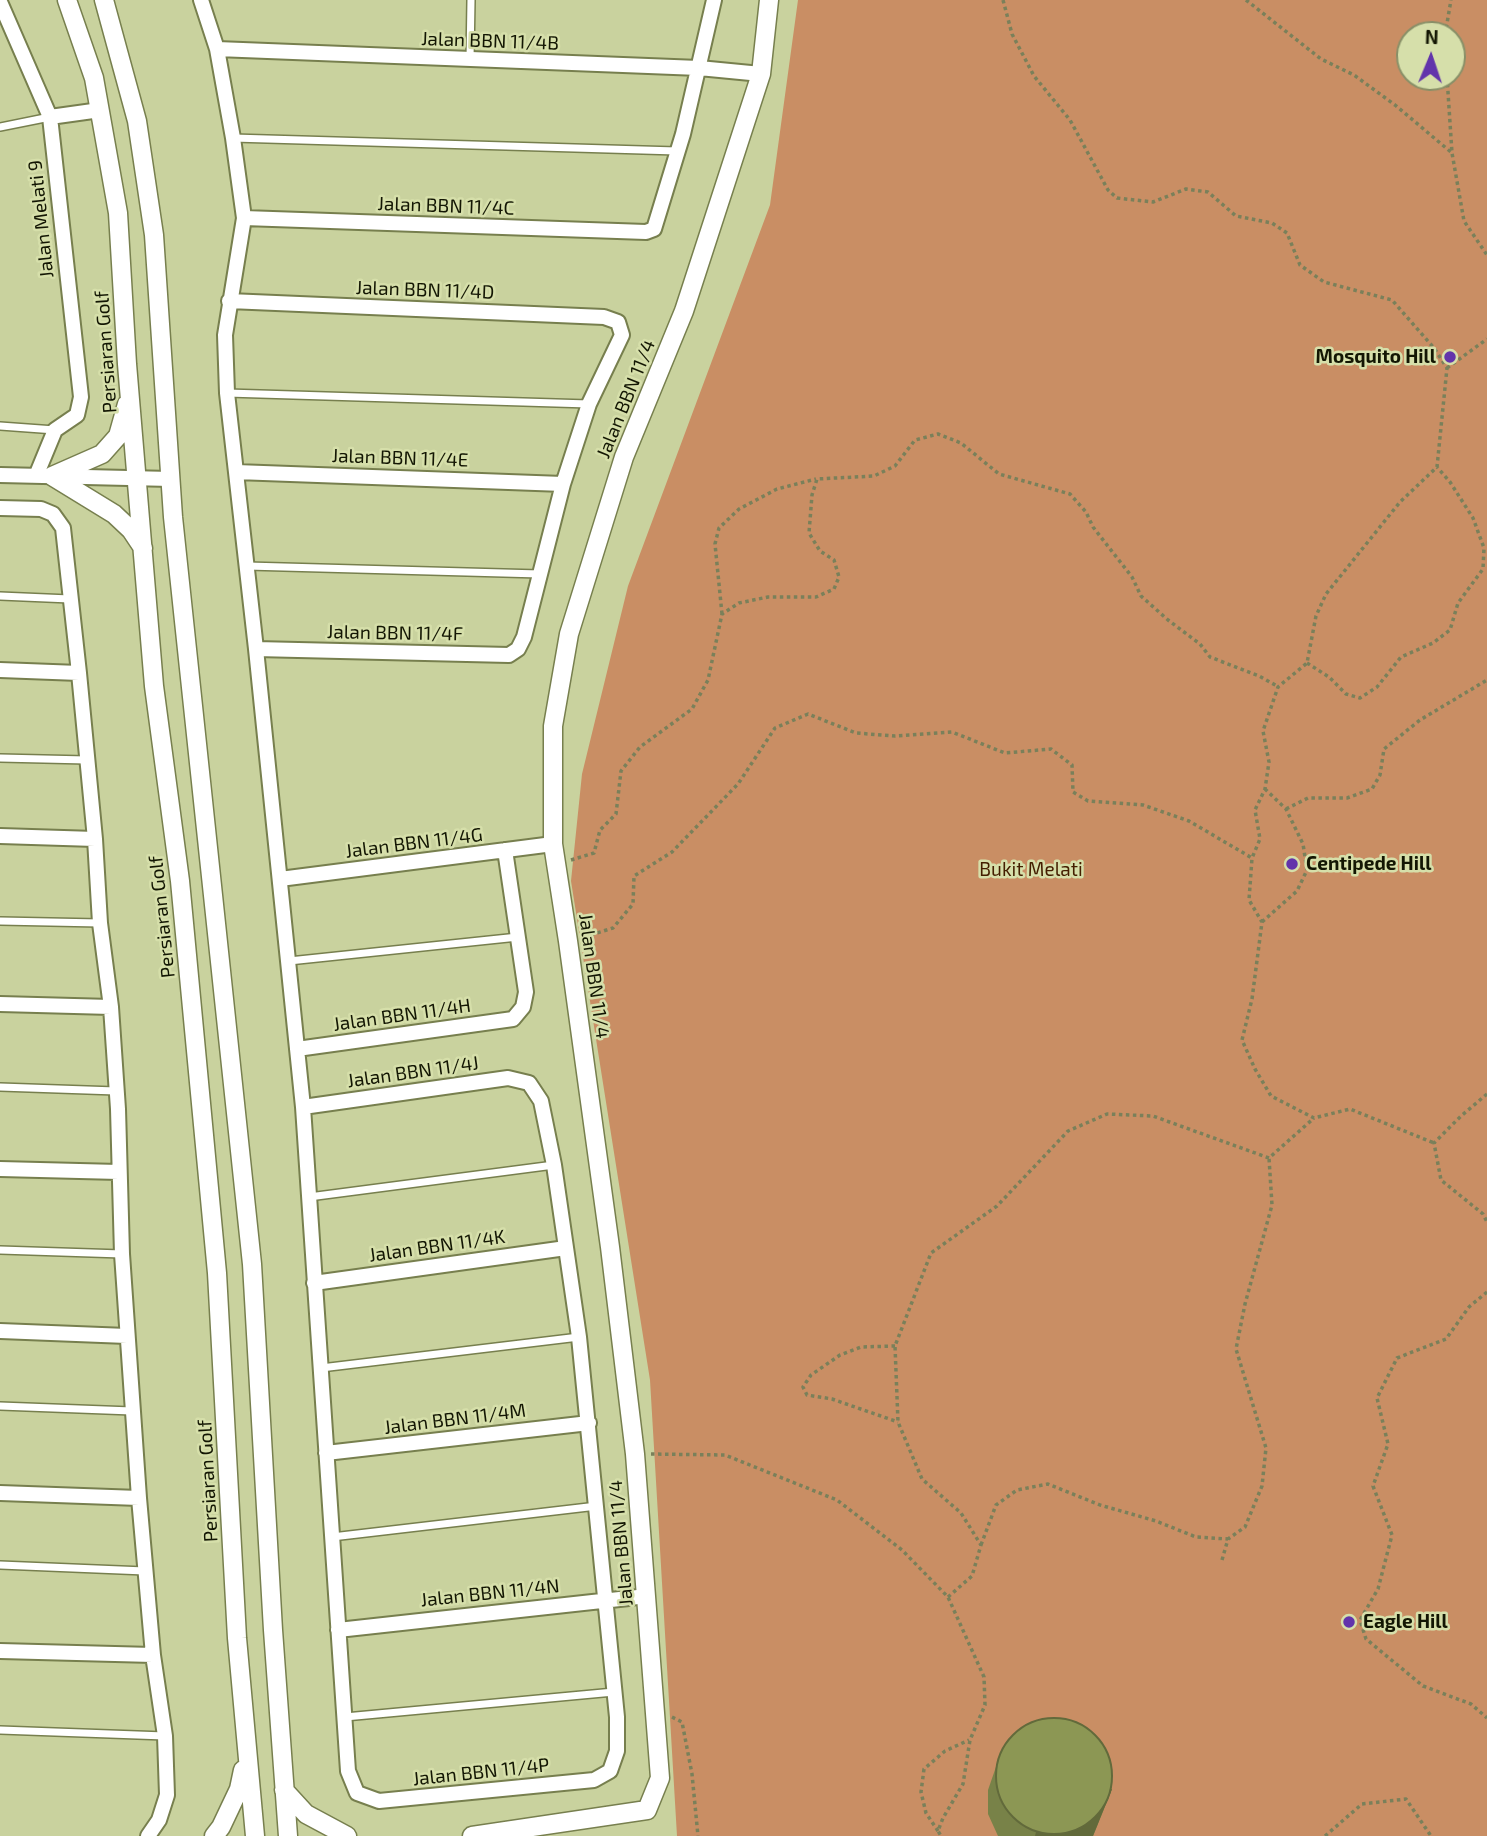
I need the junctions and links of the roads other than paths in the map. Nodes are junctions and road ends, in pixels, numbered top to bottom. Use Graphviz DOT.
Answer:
graph roads {
  1 [pos="67,0"];
  2 [pos="104,0"];
  3 [pos="201,0"];
  4 [pos="471,0"];
  5 [pos="714,0"];
  6 [pos="769,0"];
  7 [pos="0,2"];
  8 [pos="217,49"];
  9 [pos="470,59"];
  10 [pos="699,68"];
  11 [pos="761,74"];
  12 [pos="100,110"];
  13 [pos="50,117"];
  14 [pos="0,127"];
  15 [pos="233,138"];
  16 [pos="677,151"];
  17 [pos="244,218"];
  18 [pos="229,301"];
  19 [pos="227,393"];
  20 [pos="130,394"];
  21 [pos="589,404"];
  22 [pos="0,426"];
  23 [pos="55,430"];
  24 [pos="236,472"];
  25 [pos="0,475"];
  26 [pos="44,476"];
  27 [pos="137,478"];
  28 [pos="171,479"];
  29 [pos="563,484"];
  30 [pos="0,508"];
  31 [pos="143,548"];
  32 [pos="247,566"];
  33 [pos="540,574"];
  34 [pos="0,596"];
  35 [pos="70,598"];
  36 [pos="256,649"];
  37 [pos="0,670"];
  38 [pos="79,673"];
  39 [pos="0,758"];
  40 [pos="88,760"];
  41 [pos="0,836"];
  42 [pos="95,839"];
  43 [pos="552,844"];
  44 [pos="505,850"];
  45 [pos="280,879"];
  46 [pos="0,921"];
  47 [pos="100,923"];
  48 [pos="518,937"];
  49 [pos="288,961"];
  50 [pos="0,1003"];
  51 [pos="111,1007"];
  52 [pos="297,1049"];
  53 [pos="0,1087"];
  54 [pos="116,1091"];
  55 [pos="303,1107"];
  56 [pos="554,1165"];
  57 [pos="0,1169"];
  58 [pos="119,1172"];
  59 [pos="309,1197"];
  60 [pos="566,1248"];
  61 [pos="0,1250"];
  62 [pos="122,1254"];
  63 [pos="314,1283"];
  64 [pos="0,1331"];
  65 [pos="127,1336"];
  66 [pos="579,1337"];
  67 [pos="320,1368"];
  68 [pos="0,1406"];
  69 [pos="132,1411"];
  70 [pos="589,1423"];
  71 [pos="326,1453"];
  72 [pos="0,1493"];
  73 [pos="139,1498"];
  74 [pos="597,1506"];
  75 [pos="332,1537"];
  76 [pos="0,1565"];
  77 [pos="145,1571"];
  78 [pos="647,1597"];
  79 [pos="607,1600"];
  80 [pos="338,1630"];
  81 [pos="0,1651"];
  82 [pos="153,1655"];
  83 [pos="614,1692"];
  84 [pos="344,1717"];
  85 [pos="0,1730"];
  86 [pos="165,1735"];
  87 [pos="247,1748"];
  88 [pos="284,1790"];
  89 [pos="148,1836"];
  90 [pos="214,1836"];
  91 [pos="255,1836"];
  92 [pos="288,1836"];
  93 [pos="347,1836"];
  94 [pos="472,1836"];
  1 -- 12 [label="street, Persiaran Golf"];
  2 -- 28 [label="street"];
  3 -- 8 [label="street"];
  4 -- 9 [label="lane"];
  5 -- 10 [label="street"];
  6 -- 11 [label="street, Jalan BBN 11/4"];
  7 -- 13 [label="street, Jalan Melati 9"];
  8 -- 9 [label="street, Jalan BBN 11/4B"];
  8 -- 15 [label="street"];
  9 -- 10 [label="street, Jalan BBN 11/4B"];
  10 -- 11 [label="street, Jalan BBN 11/4B"];
  10 -- 16 [label="street"];
  11 -- 43 [label="street, Jalan BBN 11/4"];
  12 -- 13 [label="street"];
  12 -- 20 [label="street, Persiaran Golf"];
  13 -- 14 [label="lane"];
  13 -- 23 [label="street, Jalan Melati 9"];
  15 -- 16 [label="lane"];
  15 -- 17 [label="street"];
  16 -- 17 [label="street, Jalan BBN 11/4C"];
  17 -- 18 [label="street"];
  18 -- 19 [label="street"];
  18 -- 21 [label="street, Jalan BBN 11/4D"];
  19 -- 21 [label="lane"];
  19 -- 24 [label="street"];
  20 -- 26 [label="street"];
  20 -- 27 [label="street, Persiaran Golf"];
  21 -- 29 [label="street"];
  22 -- 23 [label="lane"];
  23 -- 26 [label="street"];
  24 -- 29 [label="street, Jalan BBN 11/4E"];
  24 -- 32 [label="street"];
  25 -- 26 [label="street"];
  26 -- 27 [label="street"];
  26 -- 31 [label="street"];
  27 -- 28 [label="street"];
  27 -- 31 [label="street, Persiaran Golf"];
  28 -- 88 [label="street"];
  29 -- 33 [label="street"];
  30 -- 35 [label="street"];
  31 -- 87 [label="street, Persiaran Golf"];
  32 -- 33 [label="lane"];
  32 -- 36 [label="street"];
  33 -- 36 [label="street, Jalan BBN 11/4F"];
  34 -- 35 [label="lane"];
  35 -- 38 [label="street"];
  36 -- 45 [label="street"];
  37 -- 38 [label="street"];
  38 -- 40 [label="street"];
  39 -- 40 [label="lane"];
  40 -- 42 [label="street"];
  41 -- 42 [label="street"];
  42 -- 47 [label="street"];
  43 -- 44 [label="street, Jalan BBN 11/4G"];
  43 -- 78 [label="street, Jalan BBN 11/4"];
  44 -- 45 [label="street, Jalan BBN 11/4G"];
  44 -- 48 [label="street"];
  45 -- 49 [label="street"];
  46 -- 47 [label="lane"];
  47 -- 51 [label="street"];
  48 -- 49 [label="lane"];
  48 -- 52 [label="street, Jalan BBN 11/4H"];
  49 -- 52 [label="street"];
  50 -- 51 [label="street"];
  51 -- 54 [label="street"];
  52 -- 55 [label="street"];
  53 -- 54 [label="lane"];
  54 -- 58 [label="street"];
  55 -- 56 [label="street, Jalan BBN 11/4J"];
  55 -- 59 [label="street"];
  56 -- 59 [label="lane"];
  56 -- 60 [label="street"];
  57 -- 58 [label="street"];
  58 -- 62 [label="street"];
  59 -- 63 [label="street"];
  60 -- 63 [label="street, Jalan BBN 11/4K"];
  60 -- 66 [label="street"];
  61 -- 62 [label="lane"];
  62 -- 65 [label="street"];
  63 -- 67 [label="street"];
  64 -- 65 [label="street"];
  65 -- 69 [label="street"];
  66 -- 67 [label="lane"];
  66 -- 70 [label="street"];
  67 -- 71 [label="street"];
  68 -- 69 [label="lane"];
  69 -- 73 [label="street"];
  70 -- 71 [label="street, Jalan BBN 11/4M"];
  70 -- 74 [label="street"];
  71 -- 75 [label="street"];
  72 -- 73 [label="street"];
  73 -- 77 [label="street"];
  74 -- 75 [label="lane"];
  74 -- 79 [label="street"];
  75 -- 80 [label="street"];
  76 -- 77 [label="lane"];
  77 -- 82 [label="street"];
  78 -- 79 [label="street, Jalan BBN 11/4N"];
  78 -- 94 [label="street, Jalan BBN 11/4"];
  79 -- 80 [label="street, Jalan BBN 11/4N"];
  79 -- 83 [label="street"];
  80 -- 84 [label="street"];
  81 -- 82 [label="street"];
  82 -- 86 [label="street"];
  83 -- 84 [label="lane"];
  83 -- 84 [label="street, Jalan BBN 11/4P"];
  85 -- 86 [label="lane"];
  86 -- 89 [label="street"];
  87 -- 90 [label="street"];
  87 -- 91 [label="street, Persiaran Golf"];
  88 -- 92 [label="street"];
  88 -- 93 [label="street"];
}
